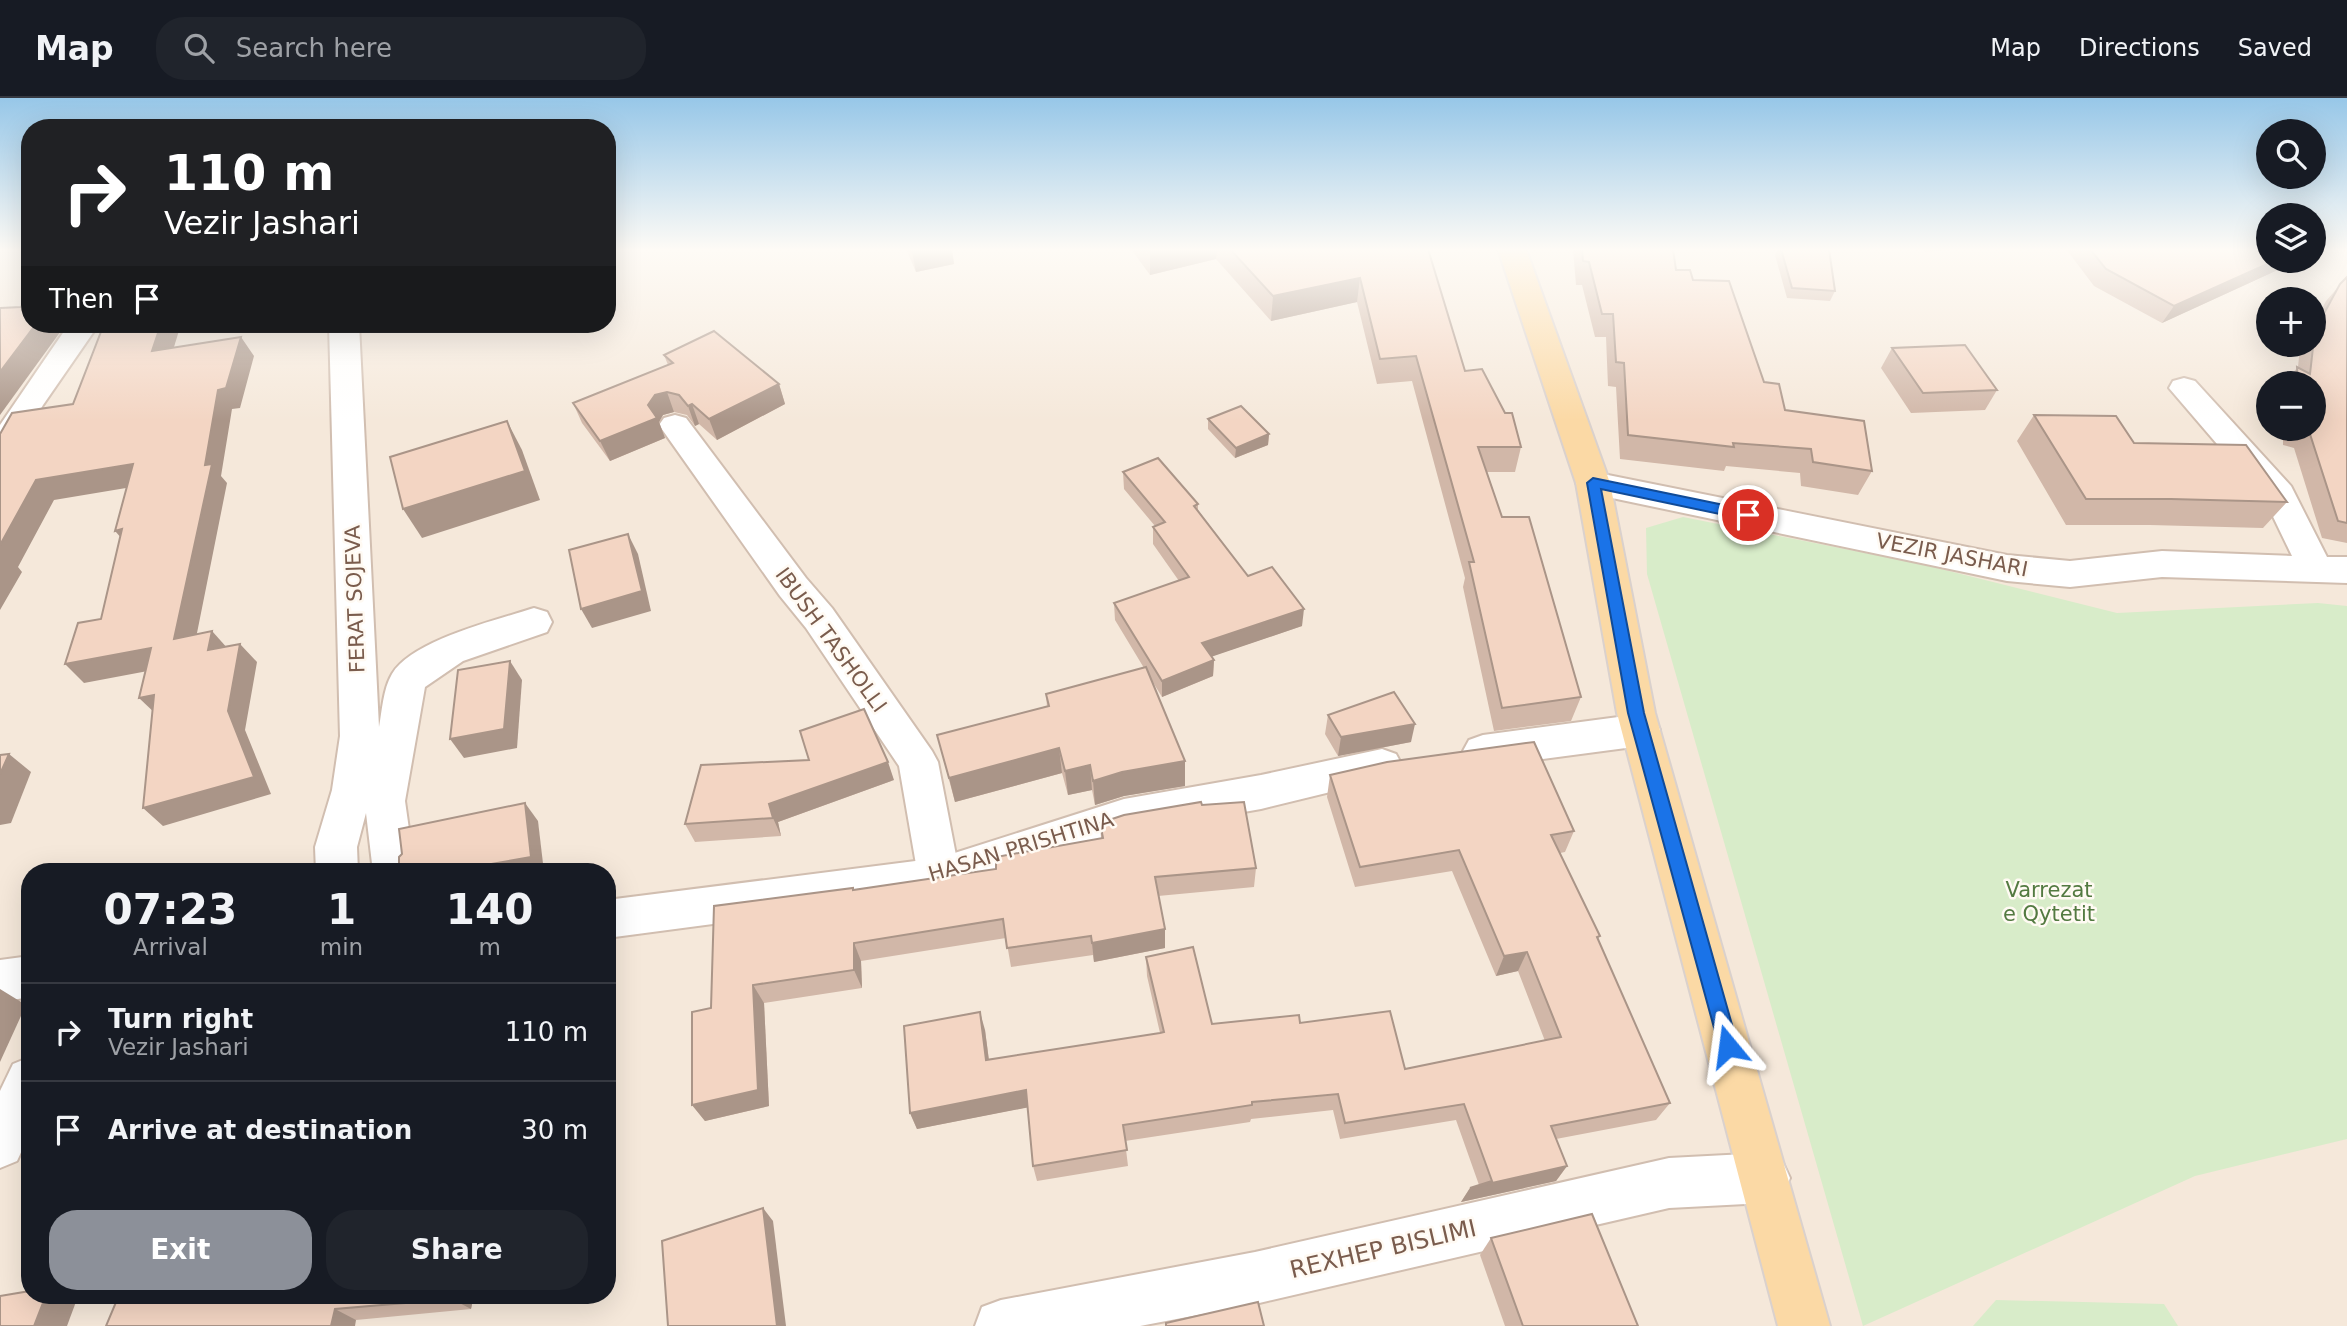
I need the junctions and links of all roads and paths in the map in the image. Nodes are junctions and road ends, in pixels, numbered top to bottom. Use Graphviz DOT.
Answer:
graph roads {
  1 [pos="1532,306"];
  2 [pos="78,333"];
  3 [pos="344,333"];
  4 [pos="2184,388"];
  5 [pos="675,425"];
  6 [pos="0,452"];
  7 [pos="1593,483"];
  8 [pos="2331,569"];
  9 [pos="534,622"];
  10 [pos="1641,730"];
  11 [pos="337,863"];
  12 [pos="393,863"];
  13 [pos="939,876"];
  14 [pos="616,918"];
  15 [pos="21,978"];
  16 [pos="0,981"];
  17 [pos="21,1099"];
  18 [pos="0,1144"];
  19 [pos="1765,1178"];
  20 [pos="1001,1326"];
  21 [pos="1804,1326"];
  1 -- 7 [label="main road"];
  2 -- 6 [label="street"];
  3 -- 11 [label="street, FERAT SOJEVA"];
  4 -- 8 [label="street, VEZIR JASHARI"];
  5 -- 13 [label="street, IBUSH TASHOLLI"];
  7 -- 8 [label="street, VEZIR JASHARI"];
  7 -- 10 [label="main road"];
  9 -- 12 [label="street"];
  10 -- 13 [label="street, HASAN PRISHTINA"];
  10 -- 19 [label="main road"];
  13 -- 14 [label="street, HASAN PRISHTINA"];
  15 -- 16 [label="street"];
  17 -- 18 [label="street"];
  19 -- 20 [label="street, REXHEP BISLIMI"];
  19 -- 21 [label="main road"];
}
